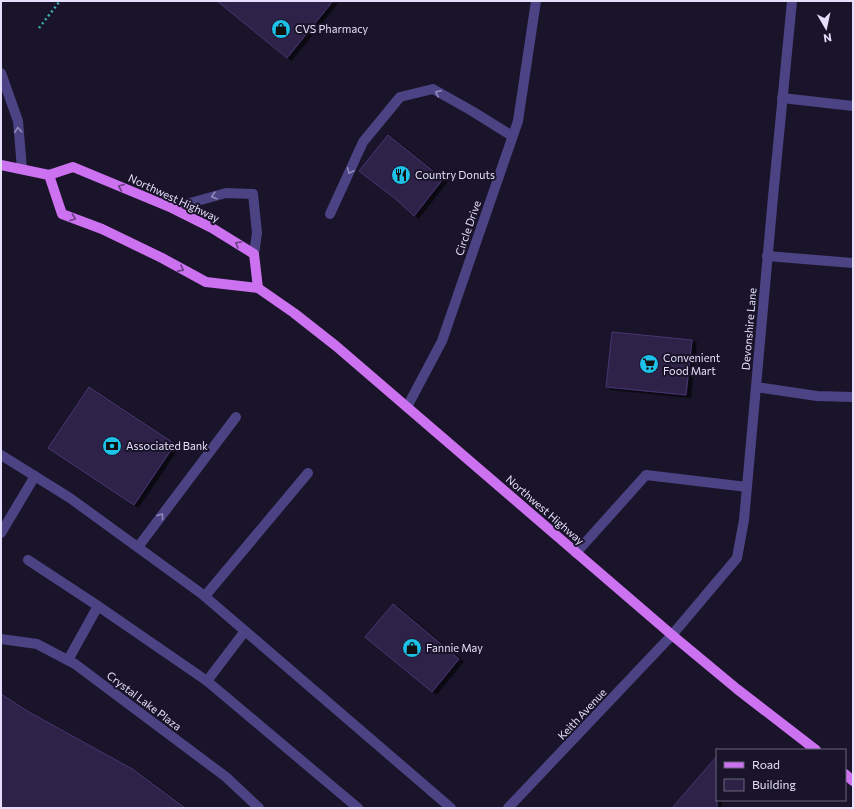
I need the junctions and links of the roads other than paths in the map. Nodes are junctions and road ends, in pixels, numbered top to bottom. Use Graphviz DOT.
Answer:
graph roads {
  1 [pos="536,1"];
  2 [pos="792,1"];
  3 [pos="1,73"];
  4 [pos="782,98"];
  5 [pos="853,106"];
  6 [pos="512,136"];
  7 [pos="1,165"];
  8 [pos="22,169"];
  9 [pos="49,176"];
  10 [pos="172,208"];
  11 [pos="330,214"];
  12 [pos="254,254"];
  13 [pos="767,256"];
  14 [pos="853,263"];
  15 [pos="258,288"];
  16 [pos="756,387"];
  17 [pos="853,398"];
  18 [pos="407,407"];
  19 [pos="236,417"];
  20 [pos="1,455"];
  21 [pos="308,473"];
  22 [pos="35,476"];
  23 [pos="747,487"];
  24 [pos="1,533"];
  25 [pos="138,547"];
  26 [pos="576,553"];
  27 [pos="28,560"];
  28 [pos="205,596"];
  29 [pos="98,606"];
  30 [pos="245,630"];
  31 [pos="672,635"];
  32 [pos="1,639"];
  33 [pos="68,660"];
  34 [pos="207,681"];
  35 [pos="815,749"];
  36 [pos="259,808"];
  37 [pos="358,808"];
  38 [pos="451,808"];
  39 [pos="508,808"];
  1 -- 6 [label="street, Circle Drive"];
  2 -- 4 [label="street, Devonshire Lane"];
  8 -- 3 [label="street, one-way"];
  4 -- 5 [label="street"];
  4 -- 13 [label="street, Devonshire Lane"];
  6 -- 11 [label="street, one-way"];
  6 -- 18 [label="street, Circle Drive"];
  7 -- 8 [label="main road"];
  8 -- 9 [label="main road"];
  10 -- 9 [label="main road, Northwest Highway, one-way"];
  9 -- 15 [label="main road, Northwest Highway, one-way"];
  12 -- 10 [label="main road, Northwest Highway, one-way"];
  12 -- 10 [label="street, one-way"];
  12 -- 15 [label="main road"];
  13 -- 14 [label="street"];
  13 -- 16 [label="street, Devonshire Lane"];
  15 -- 18 [label="main road, Northwest Highway"];
  16 -- 17 [label="street"];
  16 -- 23 [label="street, Devonshire Lane"];
  18 -- 26 [label="main road, Northwest Highway"];
  25 -- 19 [label="street, one-way"];
  20 -- 22 [label="street"];
  21 -- 28 [label="street"];
  22 -- 24 [label="street"];
  22 -- 25 [label="street"];
  23 -- 26 [label="street"];
  23 -- 31 [label="street, Devonshire Lane"];
  25 -- 28 [label="street"];
  26 -- 31 [label="main road, Northwest Highway"];
  27 -- 29 [label="street"];
  28 -- 30 [label="street"];
  29 -- 33 [label="street"];
  29 -- 34 [label="street"];
  30 -- 34 [label="street"];
  30 -- 38 [label="street"];
  31 -- 35 [label="main road, Northwest Highway"];
  31 -- 39 [label="street, Keith Avenue"];
  32 -- 33 [label="street, Crystal Lake Plaza"];
  33 -- 36 [label="street, Crystal Lake Plaza"];
  34 -- 37 [label="street"];
}
